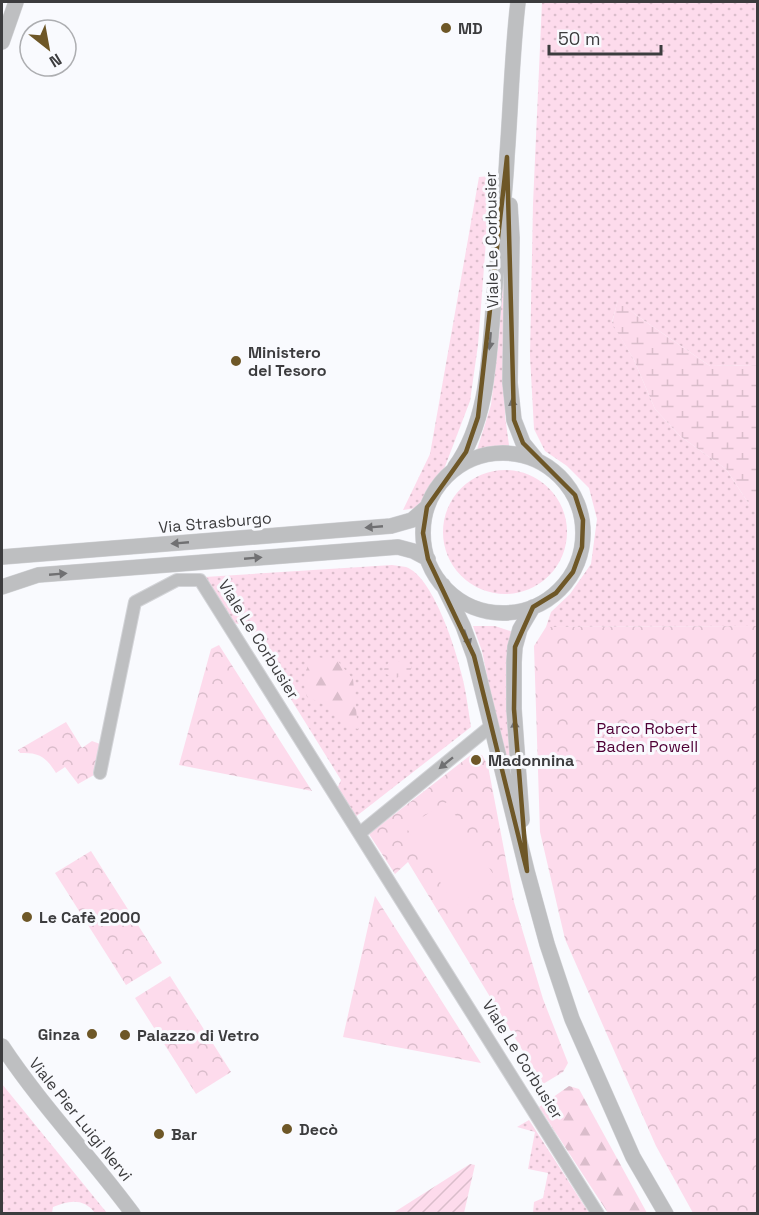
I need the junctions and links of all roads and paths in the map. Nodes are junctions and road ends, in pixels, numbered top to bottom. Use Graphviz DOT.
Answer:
graph roads {
  1 [pos="16,2"];
  2 [pos="518,2"];
  3 [pos="2,42"];
  4 [pos="507,157"];
  5 [pos="536,459"];
  6 [pos="452,472"];
  7 [pos="427,507"];
  8 [pos="2,558"];
  9 [pos="428,559"];
  10 [pos="443,585"];
  11 [pos="2,586"];
  12 [pos="534,607"];
  13 [pos="491,726"];
  14 [pos="100,774"];
  15 [pos="360,833"];
  16 [pos="527,871"];
  17 [pos="2,1046"];
  18 [pos="133,1214"];
  19 [pos="598,1214"];
  20 [pos="666,1214"];
  1 -- 3 [label="street"];
  2 -- 4 [label="street, Viale Le Corbusier"];
  5 -- 4 [label="street, Viale Le Corbusier, one-way"];
  4 -- 6 [label="street, Viale Le Corbusier, one-way"];
  5 -- 6 [label="street, Viale Le Corbusier"];
  5 -- 12 [label="street, Viale Le Corbusier"];
  6 -- 7 [label="street, Viale Le Corbusier"];
  7 -- 8 [label="street, Via Strasburgo, one-way"];
  7 -- 9 [label="street, Viale Le Corbusier"];
  9 -- 10 [label="street, Viale Le Corbusier"];
  11 -- 9 [label="street, one-way"];
  10 -- 12 [label="street, Viale Le Corbusier"];
  10 -- 13 [label="street, Viale Le Corbusier, one-way"];
  16 -- 12 [label="street, Viale Le Corbusier, one-way"];
  13 -- 15 [label="street, one-way"];
  13 -- 16 [label="street, Viale Le Corbusier"];
  14 -- 15 [label="street, Viale Le Corbusier"];
  15 -- 19 [label="street, Viale Le Corbusier"];
  16 -- 20 [label="street, Viale Le Corbusier"];
  17 -- 18 [label="street, Viale Pier Luigi Nervi"];
}
